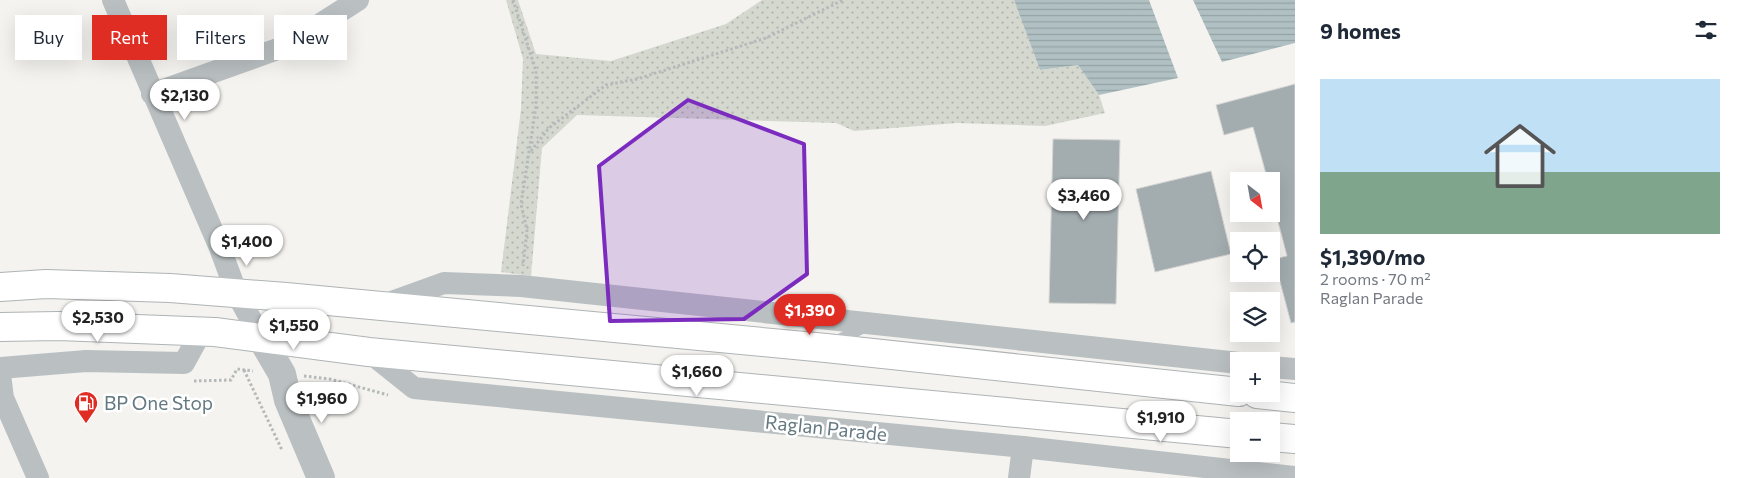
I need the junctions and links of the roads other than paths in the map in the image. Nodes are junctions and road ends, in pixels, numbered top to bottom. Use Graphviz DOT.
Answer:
graph roads {
  1 [pos="113,0"];
  2 [pos="358,0"];
  3 [pos="152,94"];
  4 [pos="0,287"];
  5 [pos="237,294"];
  6 [pos="380,306"];
  7 [pos="873,324"];
  8 [pos="0,327"];
  9 [pos="201,332"];
  10 [pos="261,338"];
  11 [pos="821,348"];
  12 [pos="369,352"];
  13 [pos="1230,362"];
  14 [pos="0,368"];
  15 [pos="1280,368"];
  16 [pos="1295,370"];
  17 [pos="0,374"];
  18 [pos="1230,391"];
  19 [pos="1280,396"];
  20 [pos="1295,398"];
  21 [pos="1230,433"];
  22 [pos="1280,438"];
  23 [pos="1295,439"];
  24 [pos="1023,447"];
  25 [pos="1295,477"];
  26 [pos="38,478"];
  27 [pos="322,478"];
  28 [pos="1019,478"];
  1 -- 3 [label="street"];
  2 -- 3 [label="street"];
  3 -- 5 [label="street"];
  4 -- 5 [label="highway"];
  5 -- 6 [label="highway"];
  5 -- 10 [label="street"];
  6 -- 7 [label="street"];
  6 -- 11 [label="highway"];
  7 -- 11 [label="lane"];
  7 -- 13 [label="street"];
  8 -- 9 [label="highway, Raglan Parade"];
  9 -- 10 [label="highway, Raglan Parade"];
  9 -- 14 [label="street"];
  10 -- 12 [label="highway, Raglan Parade"];
  10 -- 27 [label="street"];
  11 -- 18 [label="highway"];
  12 -- 21 [label="highway, Raglan Parade"];
  12 -- 24 [label="street, Raglan Parade"];
  15 -- 16 [label="street"];
  17 -- 26 [label="street"];
  19 -- 20 [label="highway"];
  22 -- 23 [label="highway"];
  24 -- 25 [label="street, Raglan Parade"];
  24 -- 28 [label="street"];
}
